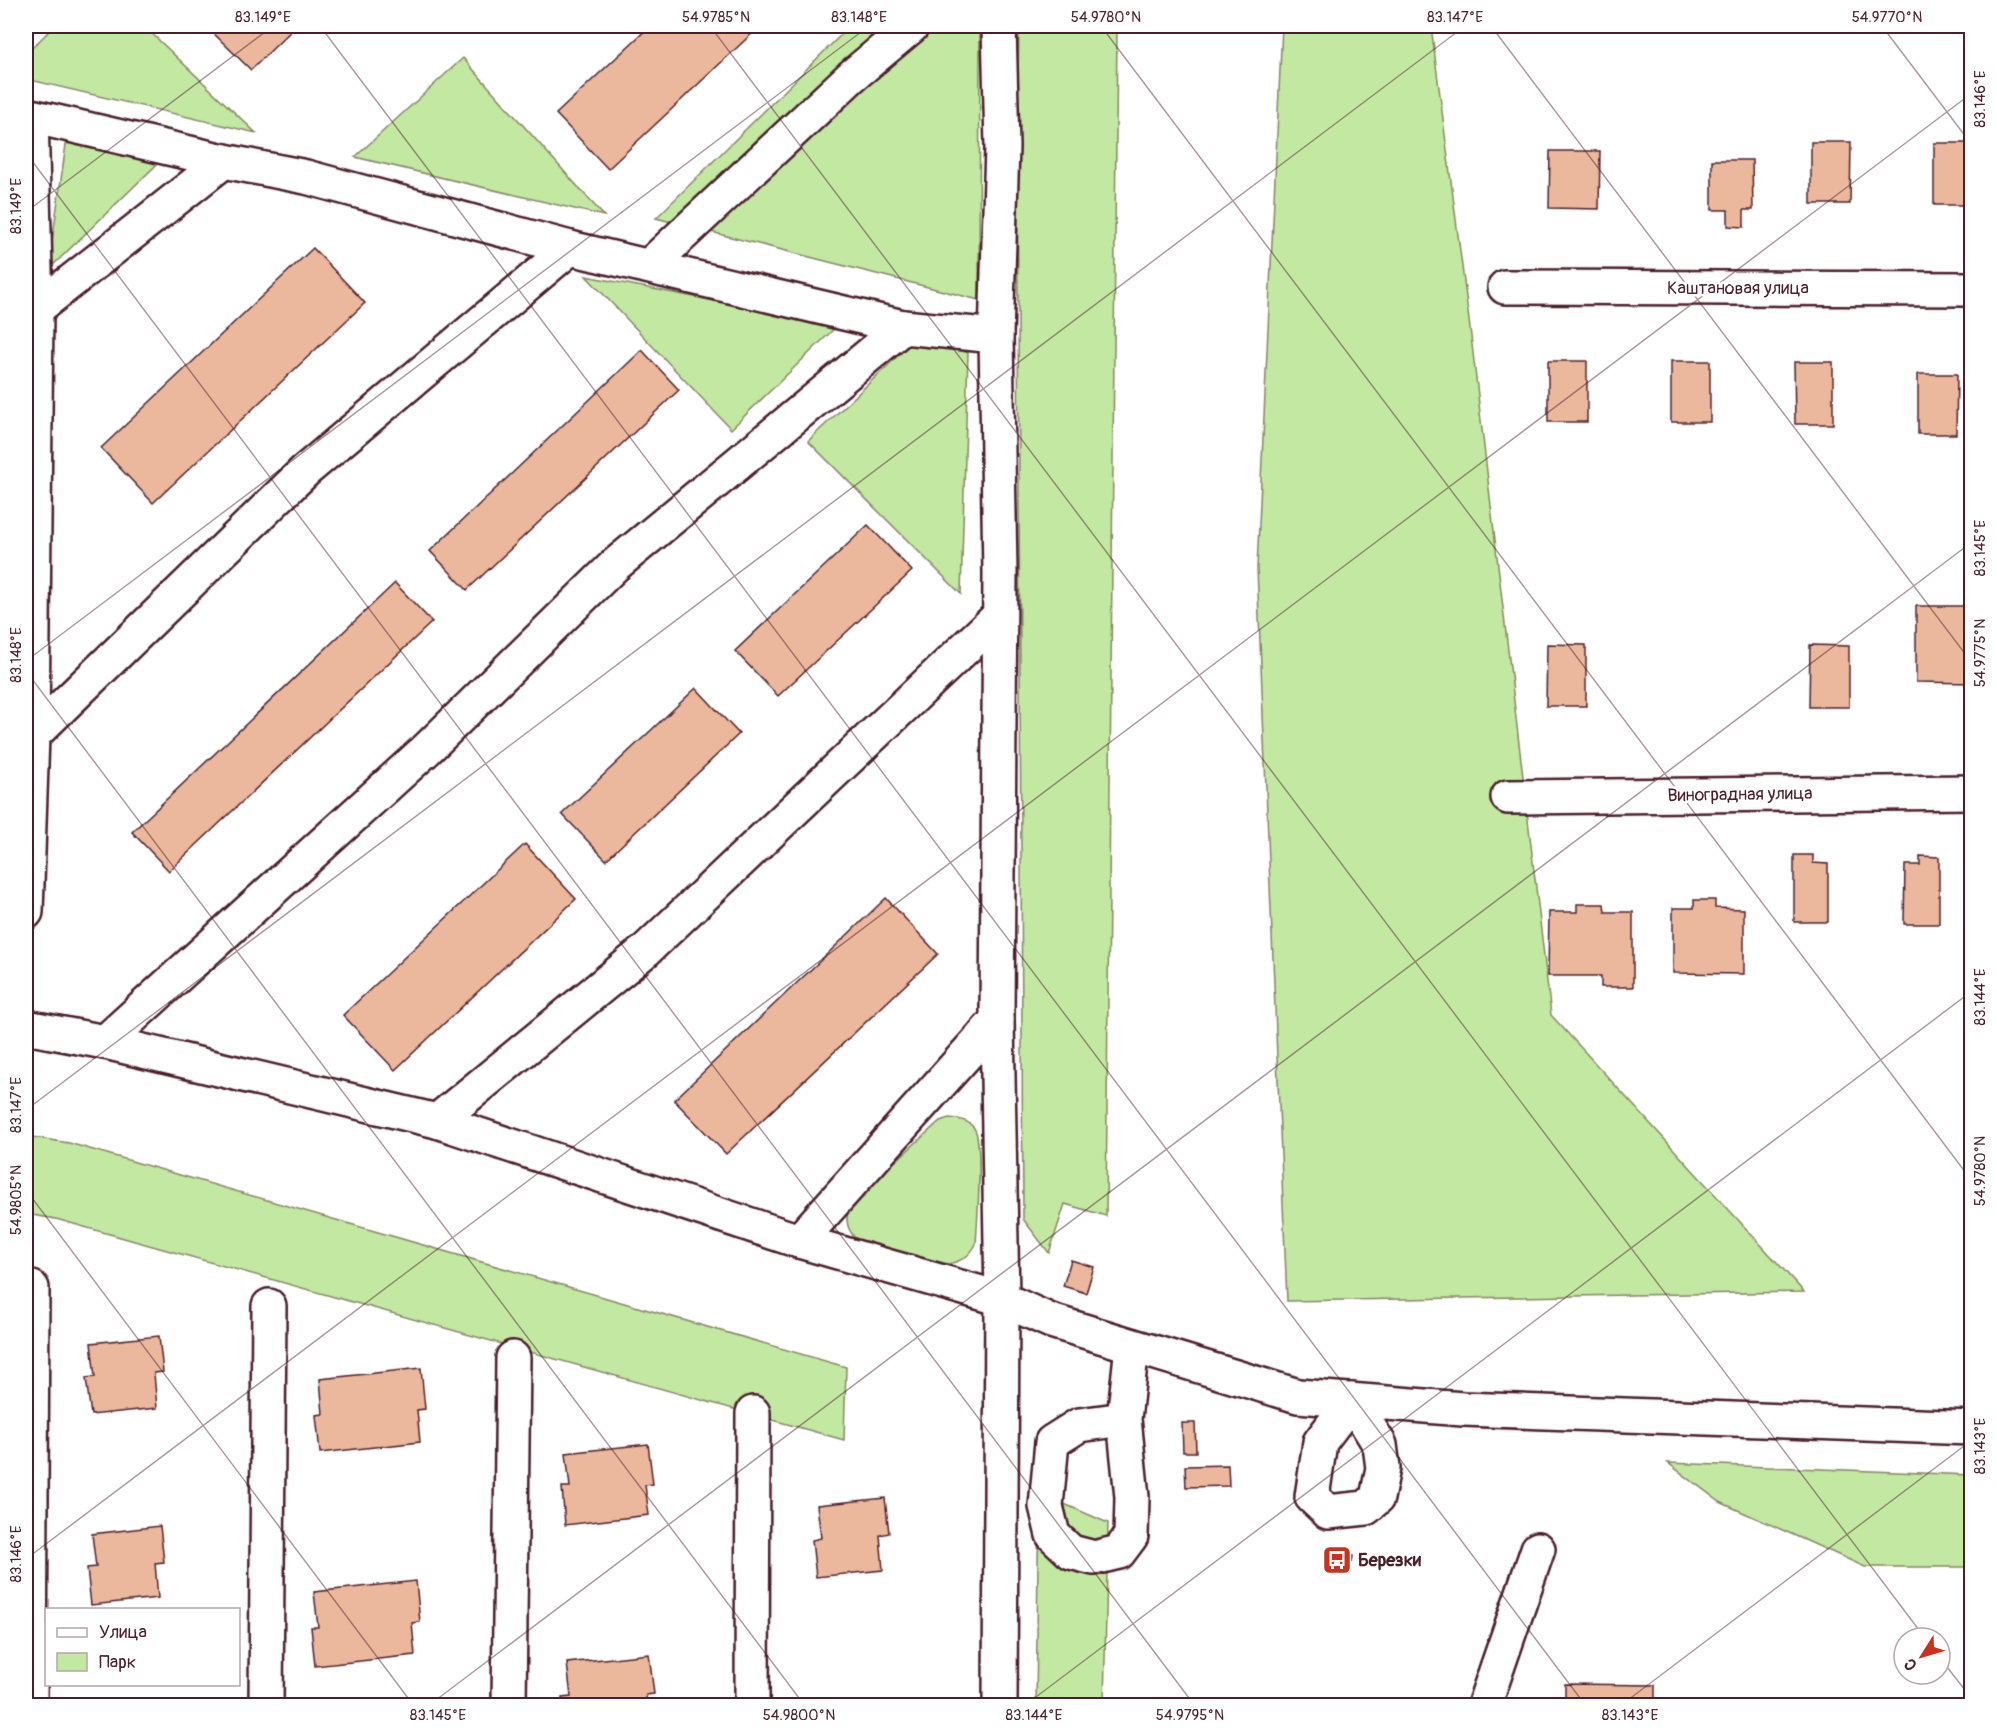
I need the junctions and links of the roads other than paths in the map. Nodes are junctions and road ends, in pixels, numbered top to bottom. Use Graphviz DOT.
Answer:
graph roads {
  1 [pos="912,26"];
  2 [pos="999,26"];
  3 [pos="28,115"];
  4 [pos="224,161"];
  5 [pos="570,248"];
  6 [pos="650,265"];
  7 [pos="1505,287"];
  8 [pos="1971,289"];
  9 [pos="36,309"];
  10 [pos="903,327"];
  11 [pos="996,336"];
  12 [pos="999,616"];
  13 [pos="32,736"];
  14 [pos="1971,792"];
  15 [pos="1508,797"];
  16 [pos="26,912"];
  17 [pos="997,1020"];
  18 [pos="26,1027"];
  19 [pos="105,1042"];
  20 [pos="437,1121"];
  21 [pos="799,1241"];
  22 [pos="32,1288"];
  23 [pos="1002,1299"];
  24 [pos="269,1306"];
  25 [pos="1132,1346"];
  26 [pos="513,1358"];
  27 [pos="753,1413"];
  28 [pos="1124,1419"];
  29 [pos="1971,1428"];
  30 [pos="1538,1550"];
  31 [pos="30,1706"];
  32 [pos="266,1706"];
  33 [pos="509,1706"];
  34 [pos="752,1706"];
  35 [pos="1000,1706"];
  36 [pos="1484,1706"];
  1 -- 6 [label="street"];
  2 -- 11 [label="street"];
  3 -- 4 [label="street"];
  3 -- 9 [label="street"];
  4 -- 5 [label="street"];
  4 -- 9 [label="street"];
  5 -- 6 [label="street"];
  5 -- 13 [label="street"];
  6 -- 10 [label="street"];
  7 -- 8 [label="street, Каштановая улица"];
  9 -- 13 [label="street"];
  10 -- 11 [label="street"];
  10 -- 19 [label="street"];
  11 -- 12 [label="street"];
  12 -- 17 [label="street"];
  12 -- 20 [label="street"];
  13 -- 16 [label="street"];
  14 -- 15 [label="street, Виноградная улица"];
  17 -- 21 [label="street"];
  17 -- 23 [label="street"];
  18 -- 19 [label="street"];
  19 -- 20 [label="street"];
  20 -- 21 [label="street"];
  21 -- 23 [label="street"];
  22 -- 31 [label="street"];
  23 -- 25 [label="street"];
  23 -- 35 [label="street"];
  24 -- 32 [label="street"];
  25 -- 28 [label="street"];
  25 -- 29 [label="street"];
  26 -- 33 [label="street"];
  27 -- 34 [label="street"];
  30 -- 36 [label="street"];
}
